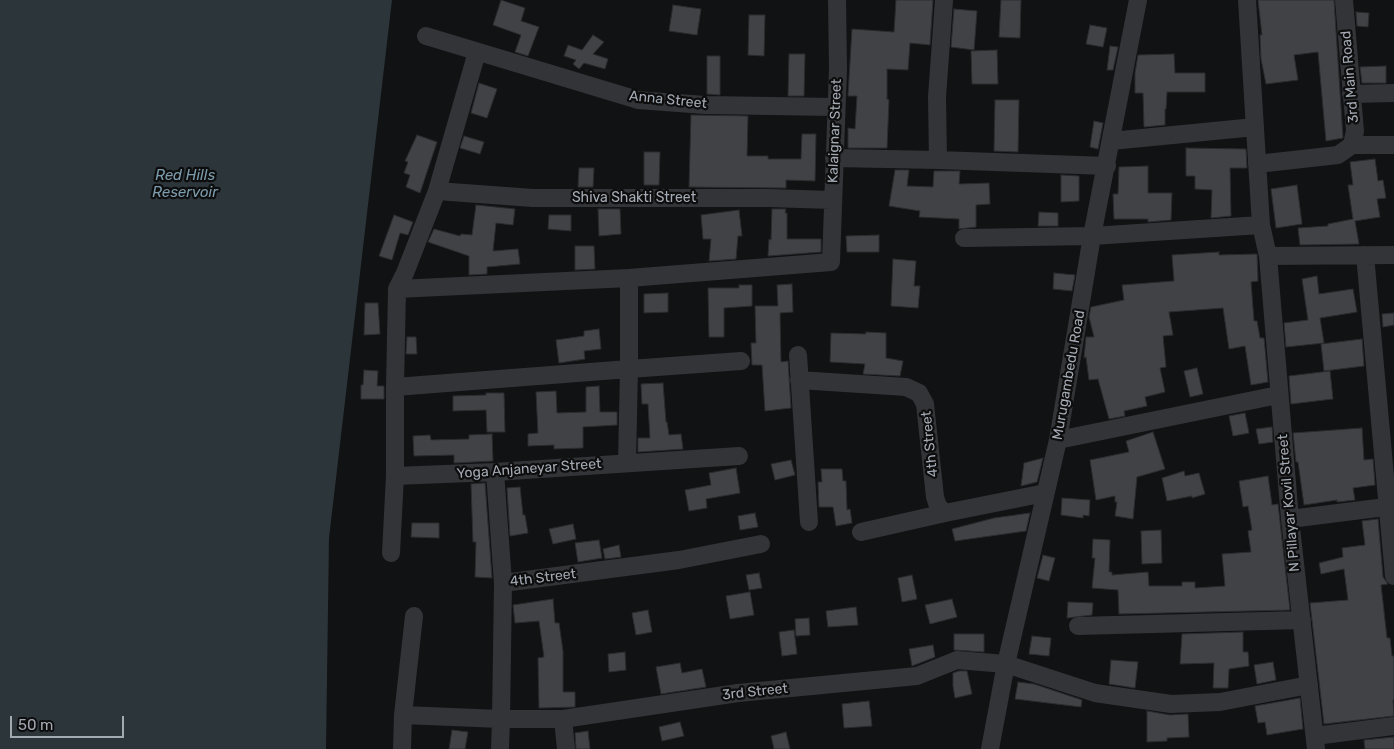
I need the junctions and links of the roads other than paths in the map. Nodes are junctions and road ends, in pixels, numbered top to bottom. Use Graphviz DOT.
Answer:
graph roads {
  1 [pos="837,0"];
  2 [pos="944,0"];
  3 [pos="1138,0"];
  4 [pos="1247,0"];
  5 [pos="1344,0"];
  6 [pos="426,36"];
  7 [pos="478,52"];
  8 [pos="1351,94"];
  9 [pos="1394,94"];
  10 [pos="836,107"];
  11 [pos="1255,127"];
  12 [pos="1111,141"];
  13 [pos="1352,145"];
  14 [pos="1394,145"];
  15 [pos="834,158"];
  16 [pos="938,160"];
  17 [pos="1257,164"];
  18 [pos="1107,166"];
  19 [pos="437,191"];
  20 [pos="832,200"];
  21 [pos="1262,225"];
  22 [pos="1092,236"];
  23 [pos="964,238"];
  24 [pos="1365,255"];
  25 [pos="1394,255"];
  26 [pos="1268,256"];
  27 [pos="629,278"];
  28 [pos="397,289"];
  29 [pos="798,355"];
  30 [pos="741,361"];
  31 [pos="628,369"];
  32 [pos="800,380"];
  33 [pos="395,387"];
  34 [pos="1278,395"];
  35 [pos="1058,440"];
  36 [pos="739,456"];
  37 [pos="627,462"];
  38 [pos="495,472"];
  39 [pos="396,476"];
  40 [pos="1045,493"];
  41 [pos="1391,506"];
  42 [pos="945,513"];
  43 [pos="1290,519"];
  44 [pos="809,522"];
  45 [pos="861,532"];
  46 [pos="761,544"];
  47 [pos="391,553"];
  48 [pos="1394,576"];
  49 [pos="503,583"];
  50 [pos="414,616"];
  51 [pos="1302,620"];
  52 [pos="1078,626"];
  53 [pos="1006,664"];
  54 [pos="1309,685"];
  55 [pos="403,715"];
  56 [pos="502,719"];
  57 [pos="563,719"];
  58 [pos="1394,726"];
  59 [pos="1315,742"];
  60 [pos="402,749"];
  61 [pos="500,749"];
  62 [pos="566,749"];
  63 [pos="990,749"];
  1 -- 10 [label="street, Kalaignar Street"];
  2 -- 16 [label="street"];
  3 -- 12 [label="street, Murugambedu Road"];
  4 -- 11 [label="street, N Pillayar Kovil Street"];
  5 -- 8 [label="street, 3rd Main Road"];
  6 -- 7 [label="street, Anna Street"];
  7 -- 10 [label="street, Anna Street"];
  7 -- 19 [label="street"];
  8 -- 9 [label="street"];
  8 -- 13 [label="street, 3rd Main Road"];
  10 -- 15 [label="street, Kalaignar Street"];
  11 -- 12 [label="street"];
  11 -- 17 [label="street, N Pillayar Kovil Street"];
  12 -- 18 [label="street, Murugambedu Road"];
  13 -- 14 [label="street"];
  13 -- 17 [label="street"];
  15 -- 16 [label="street"];
  15 -- 20 [label="street, Kalaignar Street"];
  16 -- 18 [label="street"];
  17 -- 21 [label="street, N Pillayar Kovil Street"];
  18 -- 22 [label="street, Murugambedu Road"];
  19 -- 20 [label="street, Shiva Shakti Street"];
  19 -- 28 [label="street"];
  20 -- 27 [label="street, Kalaignar Street"];
  21 -- 22 [label="street"];
  21 -- 26 [label="street, N Pillayar Kovil Street"];
  22 -- 23 [label="street"];
  22 -- 35 [label="street, Murugambedu Road"];
  24 -- 25 [label="street"];
  24 -- 26 [label="street"];
  24 -- 41 [label="street"];
  26 -- 34 [label="street, N Pillayar Kovil Street"];
  27 -- 28 [label="street"];
  27 -- 31 [label="street"];
  28 -- 33 [label="street"];
  29 -- 32 [label="street"];
  30 -- 31 [label="street"];
  31 -- 33 [label="street"];
  31 -- 37 [label="street"];
  32 -- 42 [label="street, 4th Street"];
  32 -- 44 [label="street"];
  33 -- 39 [label="street"];
  34 -- 35 [label="street"];
  34 -- 43 [label="street, N Pillayar Kovil Street"];
  35 -- 40 [label="street, Murugambedu Road"];
  36 -- 37 [label="street, Yoga Anjaneyar Street"];
  37 -- 38 [label="street, Yoga Anjaneyar Street"];
  38 -- 39 [label="street, Yoga Anjaneyar Street"];
  38 -- 49 [label="street"];
  39 -- 47 [label="street"];
  40 -- 42 [label="street"];
  40 -- 53 [label="street, Murugambedu Road"];
  41 -- 43 [label="street"];
  41 -- 48 [label="street"];
  42 -- 45 [label="street"];
  43 -- 51 [label="street, N Pillayar Kovil Street"];
  46 -- 49 [label="street, 4th Street"];
  49 -- 56 [label="street"];
  50 -- 55 [label="street"];
  51 -- 52 [label="street"];
  51 -- 54 [label="street, N Pillayar Kovil Street"];
  53 -- 54 [label="street, 3rd Street"];
  53 -- 57 [label="street, 3rd Street"];
  53 -- 63 [label="street, Murugambedu Road"];
  54 -- 59 [label="street, N Pillayar Kovil Street"];
  55 -- 56 [label="street, 3rd Street"];
  55 -- 60 [label="street"];
  56 -- 57 [label="street, 3rd Street"];
  56 -- 61 [label="street"];
  57 -- 62 [label="street"];
  58 -- 59 [label="street"];
}
